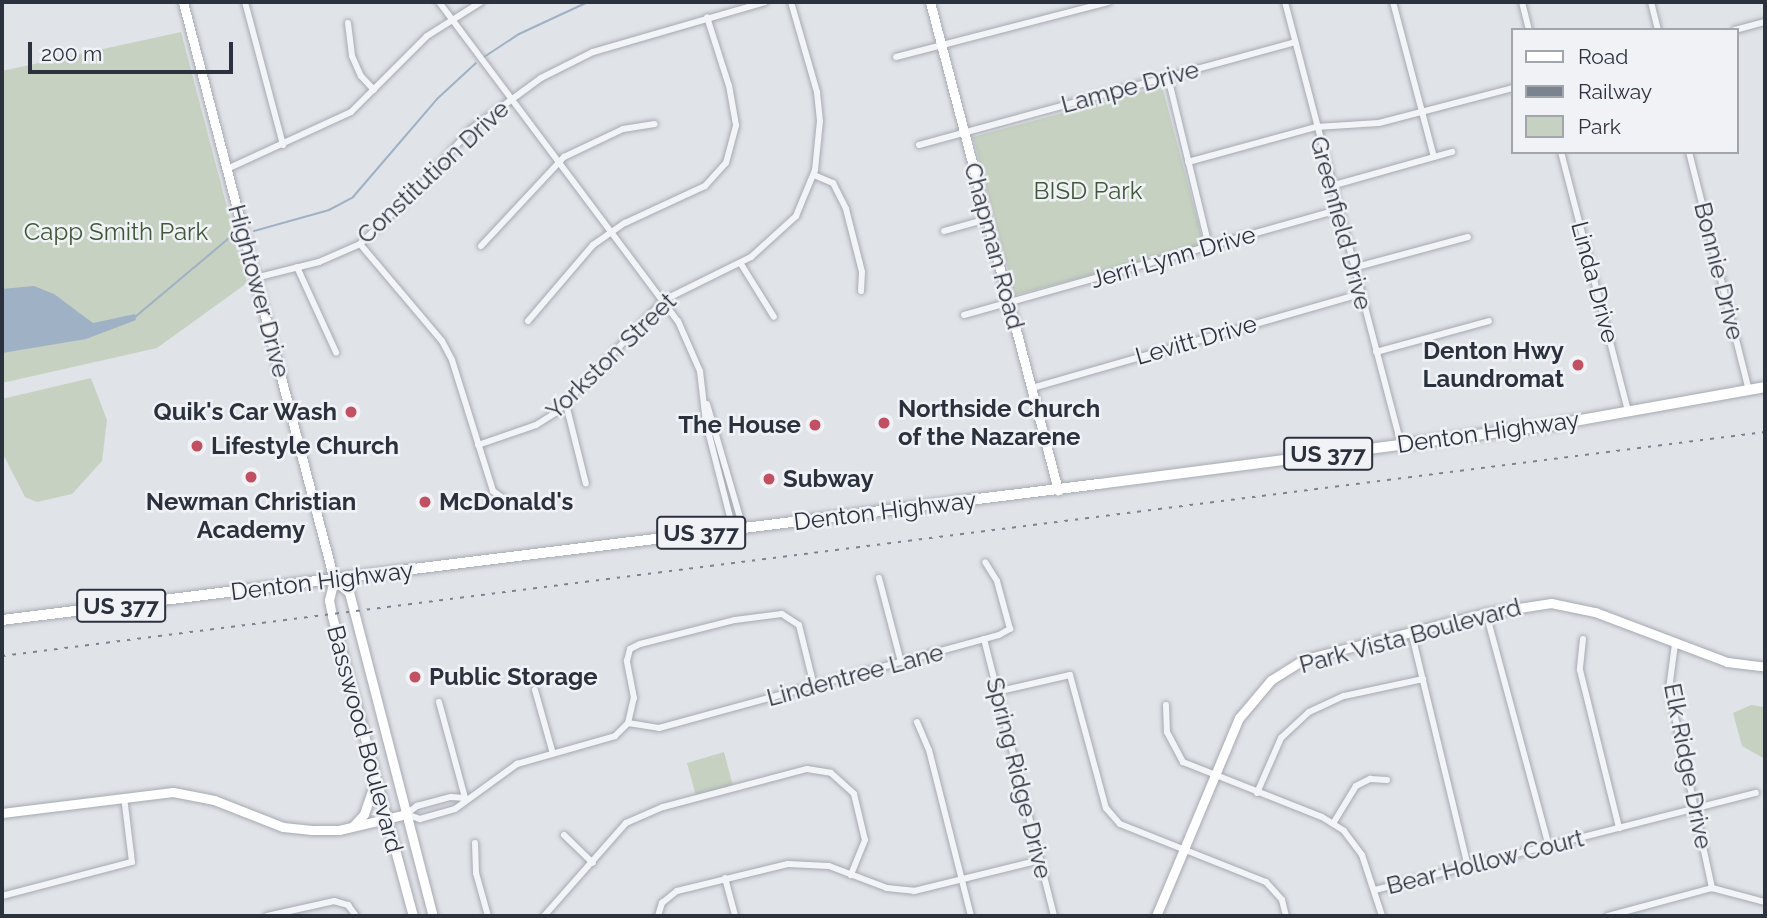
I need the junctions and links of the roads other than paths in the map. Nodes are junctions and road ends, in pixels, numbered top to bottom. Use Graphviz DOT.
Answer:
graph roads {
  1 [pos="183,2"];
  2 [pos="245,2"];
  3 [pos="439,2"];
  4 [pos="481,2"];
  5 [pos="765,2"];
  6 [pos="791,2"];
  7 [pos="930,2"];
  8 [pos="1108,2"];
  9 [pos="1285,2"];
  10 [pos="1393,2"];
  11 [pos="1522,2"];
  12 [pos="1651,2"];
  13 [pos="707,17"];
  14 [pos="452,19"];
  15 [pos="1765,22"];
  16 [pos="348,23"];
  17 [pos="1528,28"];
  18 [pos="1658,28"];
  19 [pos="1739,29"];
  20 [pos="1295,42"];
  21 [pos="942,46"];
  22 [pos="896,57"];
  23 [pos="1167,77"];
  24 [pos="1512,88"];
  25 [pos="374,90"];
  26 [pos="510,99"];
  27 [pos="1422,111"];
  28 [pos="655,124"];
  29 [pos="1316,127"];
  30 [pos="964,132"];
  31 [pos="283,145"];
  32 [pos="919,145"];
  33 [pos="1452,152"];
  34 [pos="1562,154"];
  35 [pos="1690,154"];
  36 [pos="1434,157"];
  37 [pos="559,162"];
  38 [pos="1188,162"];
  39 [pos="227,169"];
  40 [pos="814,175"];
  41 [pos="1331,187"];
  42 [pos="1338,210"];
  43 [pos="987,219"];
  44 [pos="944,230"];
  45 [pos="612,231"];
  46 [pos="1468,237"];
  47 [pos="360,244"];
  48 [pos="481,246"];
  49 [pos="1209,246"];
  50 [pos="741,264"];
  51 [pos="297,267"];
  52 [pos="1353,268"];
  53 [pos="255,278"];
  54 [pos="861,290"];
  55 [pos="1360,294"];
  56 [pos="664,300"];
  57 [pos="1009,303"];
  58 [pos="964,315"];
  59 [pos="774,317"];
  60 [pos="528,321"];
  61 [pos="1489,321"];
  62 [pos="335,352"];
  63 [pos="1376,352"];
  64 [pos="1765,387"];
  65 [pos="1032,388"];
  66 [pos="1749,391"];
  67 [pos="706,403"];
  68 [pos="566,404"];
  69 [pos="1628,412"];
  70 [pos="478,444"];
  71 [pos="1401,444"];
  72 [pos="726,461"];
  73 [pos="716,463"];
  74 [pos="586,484"];
  75 [pos="1058,490"];
  76 [pos="504,499"];
  77 [pos="738,529"];
  78 [pos="985,562"];
  79 [pos="879,578"];
  80 [pos="334,580"];
  81 [pos="1486,612"];
  82 [pos="2,620"];
  83 [pos="1411,631"];
  84 [pos="984,639"];
  85 [pos="1583,639"];
  86 [pos="1675,644"];
  87 [pos="901,662"];
  88 [pos="1765,667"];
  89 [pos="1423,679"];
  90 [pos="814,686"];
  91 [pos="535,690"];
  92 [pos="996,692"];
  93 [pos="439,702"];
  94 [pos="1166,705"];
  95 [pos="917,722"];
  96 [pos="628,723"];
  97 [pos="553,754"];
  98 [pos="1214,778"];
  99 [pos="376,779"];
  100 [pos="1387,780"];
  101 [pos="1257,793"];
  102 [pos="1756,793"];
  103 [pos="124,797"];
  104 [pos="465,798"];
  105 [pos="1695,808"];
  106 [pos="2,813"];
  107 [pos="406,814"];
  108 [pos="387,820"];
  109 [pos="1334,822"];
  110 [pos="351,828"];
  111 [pos="1619,828"];
  112 [pos="564,835"];
  113 [pos="475,843"];
  114 [pos="1549,846"];
  115 [pos="1183,848"];
  116 [pos="1040,860"];
  117 [pos="593,863"];
  118 [pos="1468,866"];
  119 [pos="851,875"];
  120 [pos="725,878"];
  121 [pos="961,881"];
  122 [pos="1712,888"];
  123 [pos="1375,890"];
  124 [pos="2,896"];
  125 [pos="1765,902"];
  126 [pos="658,914"];
  127 [pos="550,915"];
  128 [pos="267,916"];
  129 [pos="356,916"];
  130 [pos="413,916"];
  131 [pos="433,916"];
  132 [pos="488,916"];
  133 [pos="735,916"];
  134 [pos="971,916"];
  135 [pos="1054,916"];
  136 [pos="1157,916"];
  137 [pos="1286,916"];
  138 [pos="1382,916"];
  139 [pos="1608,916"];
  1 -- 39 [label="street, Hightower Drive"];
  2 -- 31 [label="street"];
  3 -- 14 [label="street"];
  4 -- 14 [label="street"];
  5 -- 13 [label="street, Constitution Drive"];
  6 -- 40 [label="street, Yorkston Street"];
  7 -- 21 [label="street, Chapman Road"];
  8 -- 21 [label="street"];
  9 -- 20 [label="street, Greenfield Drive"];
  10 -- 27 [label="street"];
  11 -- 17 [label="street"];
  12 -- 18 [label="street"];
  13 -- 26 [label="street, Constitution Drive"];
  13 -- 45 [label="street"];
  14 -- 25 [label="street"];
  14 -- 26 [label="street"];
  15 -- 19 [label="street"];
  16 -- 25 [label="street"];
  20 -- 23 [label="street, Lampe Drive"];
  20 -- 29 [label="street, Greenfield Drive"];
  21 -- 22 [label="street"];
  21 -- 30 [label="street, Chapman Road"];
  23 -- 30 [label="street, Lampe Drive"];
  23 -- 38 [label="street"];
  24 -- 27 [label="street"];
  25 -- 31 [label="street"];
  26 -- 37 [label="street"];
  26 -- 47 [label="street, Constitution Drive"];
  27 -- 29 [label="street"];
  27 -- 36 [label="street"];
  28 -- 37 [label="street"];
  29 -- 38 [label="street"];
  29 -- 41 [label="street, Greenfield Drive"];
  30 -- 32 [label="street, Lampe Drive"];
  30 -- 43 [label="street, Chapman Road"];
  31 -- 39 [label="street"];
  33 -- 36 [label="street"];
  34 -- 69 [label="street, Linda Drive"];
  35 -- 66 [label="street, Bonnie Drive"];
  36 -- 41 [label="street"];
  37 -- 45 [label="street"];
  37 -- 48 [label="street"];
  38 -- 49 [label="street"];
  39 -- 53 [label="street, Hightower Drive"];
  40 -- 50 [label="street, Yorkston Street"];
  40 -- 54 [label="street"];
  41 -- 42 [label="street, Greenfield Drive"];
  42 -- 49 [label="street, Jerri Lynn Drive"];
  42 -- 52 [label="street, Greenfield Drive"];
  43 -- 44 [label="street"];
  43 -- 57 [label="street, Chapman Road"];
  45 -- 56 [label="street"];
  45 -- 60 [label="street"];
  46 -- 52 [label="street"];
  47 -- 51 [label="street, Constitution Drive"];
  47 -- 70 [label="street"];
  49 -- 57 [label="street, Jerri Lynn Drive"];
  50 -- 56 [label="street, Yorkston Street"];
  50 -- 59 [label="street"];
  51 -- 53 [label="street, Constitution Drive"];
  51 -- 62 [label="street"];
  52 -- 55 [label="street, Greenfield Drive"];
  53 -- 80 [label="street, Hightower Drive"];
  55 -- 63 [label="street, Greenfield Drive"];
  55 -- 65 [label="street, Levitt Drive"];
  56 -- 67 [label="street"];
  56 -- 68 [label="street, Yorkston Street"];
  57 -- 58 [label="street, Jerri Lynn Drive"];
  57 -- 65 [label="street, Chapman Road"];
  61 -- 63 [label="street"];
  63 -- 71 [label="street, Greenfield Drive"];
  64 -- 66 [label="main road, Denton Highway / US 377"];
  65 -- 75 [label="street, Chapman Road"];
  66 -- 69 [label="main road, Denton Highway / US 377"];
  67 -- 72 [label="street"];
  67 -- 73 [label="street"];
  68 -- 70 [label="street, Yorkston Street"];
  68 -- 74 [label="street"];
  69 -- 71 [label="main road, Denton Highway / US 377"];
  70 -- 76 [label="street"];
  71 -- 75 [label="main road, Denton Highway / US 377"];
  72 -- 73 [label="street"];
  72 -- 77 [label="street"];
  73 -- 77 [label="street"];
  75 -- 77 [label="main road, Denton Highway / US 377"];
  77 -- 80 [label="main road, Denton Highway / US 377"];
  78 -- 84 [label="street, Lindentree Lane"];
  79 -- 87 [label="street"];
  80 -- 82 [label="main road, Denton Highway / US 377"];
  80 -- 99 [label="street, Basswood Boulevard"];
  80 -- 107 [label="street, Basswood Boulevard"];
  81 -- 83 [label="street, Park Vista Boulevard"];
  81 -- 86 [label="street, Park Vista Boulevard"];
  81 -- 114 [label="street"];
  83 -- 89 [label="street"];
  83 -- 98 [label="street, Park Vista Boulevard"];
  84 -- 87 [label="street, Lindentree Lane"];
  84 -- 92 [label="street, Spring Ridge Drive"];
  85 -- 111 [label="street"];
  86 -- 88 [label="street, Park Vista Boulevard"];
  86 -- 105 [label="street, Elk Ridge Drive"];
  87 -- 90 [label="street, Lindentree Lane"];
  89 -- 101 [label="street"];
  89 -- 118 [label="street"];
  90 -- 96 [label="street, Lindentree Lane"];
  90 -- 96 [label="street"];
  91 -- 97 [label="street"];
  92 -- 115 [label="street"];
  92 -- 116 [label="street, Spring Ridge Drive"];
  93 -- 104 [label="street"];
  94 -- 98 [label="street, Bear Hollow Court"];
  95 -- 121 [label="street"];
  96 -- 97 [label="street"];
  97 -- 104 [label="street"];
  98 -- 101 [label="street, Bear Hollow Court"];
  98 -- 115 [label="street, Park Vista Boulevard"];
  99 -- 108 [label="street, Basswood Boulevard"];
  99 -- 110 [label="street"];
  100 -- 109 [label="street"];
  101 -- 109 [label="street, Bear Hollow Court"];
  102 -- 105 [label="street, Bear Hollow Court"];
  103 -- 106 [label="street"];
  103 -- 110 [label="street"];
  103 -- 124 [label="street"];
  104 -- 107 [label="street"];
  104 -- 107 [label="street"];
  105 -- 111 [label="street, Bear Hollow Court"];
  105 -- 122 [label="street, Elk Ridge Drive"];
  107 -- 108 [label="street"];
  107 -- 131 [label="street, Basswood Boulevard"];
  108 -- 110 [label="street"];
  108 -- 130 [label="street, Basswood Boulevard"];
  109 -- 123 [label="street, Bear Hollow Court"];
  111 -- 114 [label="street, Bear Hollow Court"];
  112 -- 117 [label="street"];
  113 -- 132 [label="street"];
  114 -- 118 [label="street, Bear Hollow Court"];
  115 -- 136 [label="street, Park Vista Boulevard"];
  115 -- 137 [label="street"];
  116 -- 121 [label="street"];
  116 -- 135 [label="street, Spring Ridge Drive"];
  117 -- 119 [label="street"];
  117 -- 127 [label="street"];
  118 -- 123 [label="street, Bear Hollow Court"];
  119 -- 120 [label="street"];
  119 -- 121 [label="street"];
  120 -- 126 [label="street"];
  120 -- 133 [label="street"];
  121 -- 134 [label="street"];
  122 -- 125 [label="street"];
  122 -- 139 [label="street"];
  123 -- 138 [label="street"];
  128 -- 129 [label="street"];
}
